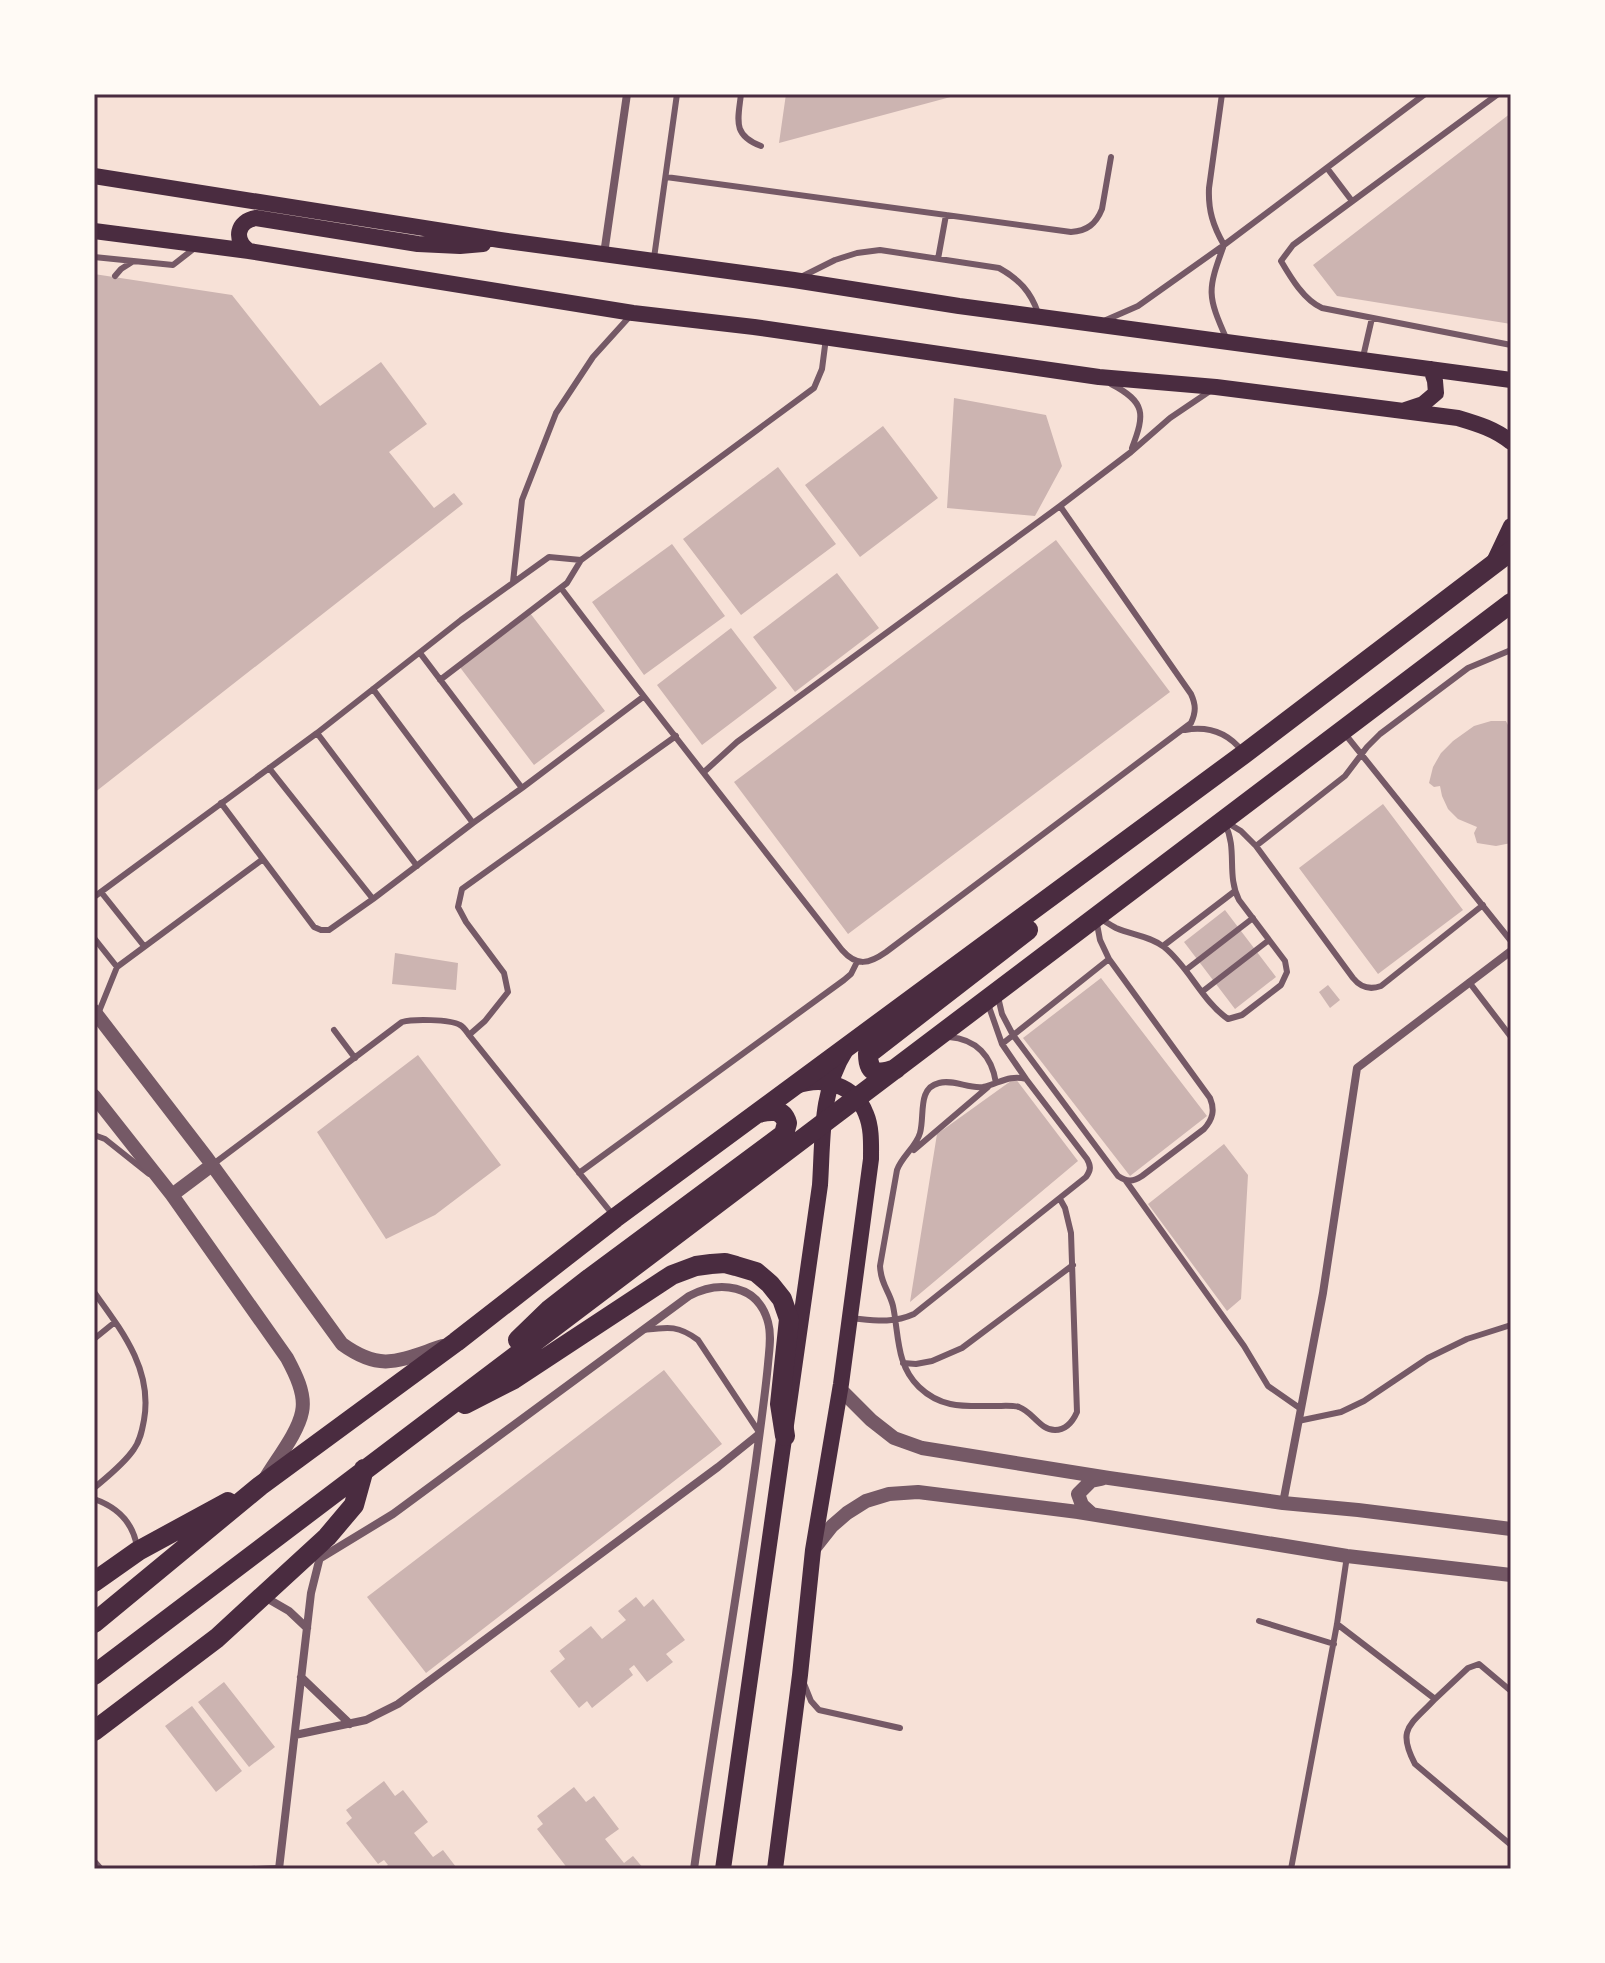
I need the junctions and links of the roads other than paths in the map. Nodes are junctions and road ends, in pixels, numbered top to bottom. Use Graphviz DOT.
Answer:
graph roads {
  1 [pos="627,94"];
  2 [pos="677,94"];
  3 [pos="741,94"];
  4 [pos="1222,94"];
  5 [pos="1425,94"];
  6 [pos="1498,94"];
  7 [pos="761,146"];
  8 [pos="1111,157"];
  9 [pos="1327,168"];
  10 [pos="94,176"];
  11 [pos="666,177"];
  12 [pos="1352,201"];
  13 [pos="946,215"];
  14 [pos="94,231"];
  15 [pos="500,240"];
  16 [pos="199,245"];
  17 [pos="1224,245"];
  18 [pos="249,251"];
  19 [pos="604,254"];
  20 [pos="94,257"];
  21 [pos="938,259"];
  22 [pos="654,261"];
  23 [pos="132,262"];
  24 [pos="115,276"];
  25 [pos="794,280"];
  26 [pos="633,313"];
  27 [pos="1039,317"];
  28 [pos="1372,318"];
  29 [pos="1095,324"];
  30 [pos="826,338"];
  31 [pos="1228,341"];
  32 [pos="1511,345"];
  33 [pos="1363,360"];
  34 [pos="1431,369"];
  35 [pos="1099,377"];
  36 [pos="1511,380"];
  37 [pos="1216,387"];
  38 [pos="1403,410"];
  39 [pos="1511,442"];
  40 [pos="1131,452"];
  41 [pos="1060,506"];
  42 [pos="1511,526"];
  43 [pos="1511,551"];
  44 [pos="581,560"];
  45 [pos="1492,566"];
  46 [pos="513,582"];
  47 [pos="561,588"];
  48 [pos="1511,603"];
  49 [pos="1510,652"];
  50 [pos="420,653"];
  51 [pos="440,680"];
  52 [pos="373,689"];
  53 [pos="643,697"];
  54 [pos="1184,730"];
  55 [pos="1343,731"];
  56 [pos="317,733"];
  57 [pos="676,736"];
  58 [pos="1244,754"];
  59 [pos="1361,754"];
  60 [pos="269,768"];
  61 [pos="704,772"];
  62 [pos="522,788"];
  63 [pos="221,803"];
  64 [pos="1223,820"];
  65 [pos="473,823"];
  66 [pos="1140,830"];
  67 [pos="1256,846"];
  68 [pos="263,859"];
  69 [pos="417,866"];
  70 [pos="1235,891"];
  71 [pos="101,892"];
  72 [pos="94,897"];
  73 [pos="373,899"];
  74 [pos="1483,905"];
  75 [pos="1096,916"];
  76 [pos="1253,918"];
  77 [pos="94,938"];
  78 [pos="1269,940"];
  79 [pos="1511,941"];
  80 [pos="144,946"];
  81 [pos="1163,946"];
  82 [pos="1511,951"];
  83 [pos="1109,959"];
  84 [pos="857,962"];
  85 [pos="117,967"];
  86 [pos="1187,969"];
  87 [pos="1469,982"];
  88 [pos="1203,991"];
  89 [pos="992,996"];
  90 [pos="96,1014"];
  91 [pos="334,1030"];
  92 [pos="469,1035"];
  93 [pos="1013,1035"];
  94 [pos="1511,1037"];
  95 [pos="937,1038"];
  96 [pos="1002,1044"];
  97 [pos="849,1045"];
  98 [pos="355,1058"];
  99 [pos="897,1068"];
  100 [pos="1026,1079"];
  101 [pos="830,1083"];
  102 [pos="993,1084"];
  103 [pos="795,1086"];
  104 [pos="94,1096"];
  105 [pos="857,1098"];
  106 [pos="758,1113"];
  107 [pos="824,1123"];
  108 [pos="94,1135"];
  109 [pos="900,1162"];
  110 [pos="212,1165"];
  111 [pos="579,1173"];
  112 [pos="1126,1181"];
  113 [pos="168,1191"];
  114 [pos="1060,1199"];
  115 [pos="615,1218"];
  116 [pos="1073,1265"];
  117 [pos="94,1292"];
  118 [pos="849,1318"];
  119 [pos="895,1321"];
  120 [pos="115,1322"];
  121 [pos="1511,1325"];
  122 [pos="644,1330"];
  123 [pos="94,1339"];
  124 [pos="456,1342"];
  125 [pos="903,1363"];
  126 [pos="477,1383"];
  127 [pos="840,1389"];
  128 [pos="1301,1409"];
  129 [pos="1298,1421"];
  130 [pos="419,1428"];
  131 [pos="760,1434"];
  132 [pos="785,1436"];
  133 [pos="364,1469"];
  134 [pos="1109,1478"];
  135 [pos="260,1486"];
  136 [pos="94,1488"];
  137 [pos="94,1499"];
  138 [pos="1283,1503"];
  139 [pos="1092,1514"];
  140 [pos="1511,1529"];
  141 [pos="327,1537"];
  142 [pos="813,1550"];
  143 [pos="138,1551"];
  144 [pos="1347,1556"];
  145 [pos="319,1559"];
  146 [pos="1511,1575"];
  147 [pos="94,1582"];
  148 [pos="262,1595"];
  149 [pos="1259,1621"];
  150 [pos="94,1623"];
  151 [pos="1337,1624"];
  152 [pos="307,1628"];
  153 [pos="1334,1644"];
  154 [pos="94,1675"];
  155 [pos="800,1675"];
  156 [pos="301,1677"];
  157 [pos="1511,1691"];
  158 [pos="1435,1699"];
  159 [pos="350,1724"];
  160 [pos="900,1728"];
  161 [pos="94,1731"];
  162 [pos="295,1735"];
  163 [pos="1511,1845"];
  164 [pos="94,1861"];
  165 [pos="279,1868"];
  166 [pos="101,1869"];
  167 [pos="251,1869"];
  168 [pos="694,1869"];
  169 [pos="723,1869"];
  170 [pos="775,1869"];
  171 [pos="1291,1869"];
  1 -- 19 [label="street"];
  2 -- 11 [label="lane"];
  3 -- 7 [label="lane"];
  4 -- 17 [label="lane"];
  5 -- 9 [label="lane"];
  6 -- 12 [label="lane"];
  8 -- 13 [label="lane"];
  9 -- 12 [label="lane"];
  9 -- 17 [label="lane"];
  10 -- 15 [label="main road"];
  11 -- 13 [label="lane"];
  11 -- 22 [label="lane"];
  12 -- 28 [label="lane"];
  13 -- 21 [label="lane"];
  14 -- 16 [label="main road"];
  15 -- 18 [label="main road"];
  15 -- 19 [label="main road"];
  16 -- 18 [label="main road"];
  16 -- 23 [label="lane"];
  17 -- 29 [label="lane"];
  17 -- 31 [label="lane"];
  18 -- 26 [label="main road"];
  19 -- 22 [label="main road"];
  20 -- 23 [label="lane"];
  21 -- 25 [label="lane"];
  21 -- 27 [label="lane"];
  22 -- 25 [label="main road"];
  23 -- 24 [label="lane"];
  25 -- 27 [label="main road"];
  26 -- 30 [label="main road"];
  26 -- 46 [label="lane"];
  27 -- 29 [label="main road"];
  28 -- 32 [label="lane"];
  28 -- 33 [label="lane"];
  29 -- 31 [label="main road"];
  30 -- 35 [label="main road"];
  30 -- 44 [label="lane"];
  31 -- 33 [label="main road"];
  33 -- 34 [label="main road"];
  34 -- 36 [label="main road"];
  34 -- 38 [label="main road"];
  35 -- 37 [label="main road"];
  35 -- 40 [label="lane"];
  37 -- 38 [label="main road"];
  37 -- 40 [label="lane"];
  38 -- 39 [label="main road"];
  40 -- 41 [label="lane"];
  41 -- 54 [label="lane"];
  41 -- 61 [label="lane"];
  42 -- 45 [label="main road"];
  43 -- 45 [label="highway"];
  44 -- 46 [label="lane"];
  44 -- 47 [label="lane"];
  45 -- 58 [label="highway"];
  46 -- 50 [label="lane"];
  47 -- 51 [label="lane"];
  47 -- 53 [label="lane"];
  48 -- 55 [label="highway"];
  49 -- 59 [label="lane"];
  50 -- 51 [label="lane"];
  50 -- 52 [label="lane"];
  51 -- 62 [label="lane"];
  52 -- 56 [label="lane"];
  52 -- 65 [label="lane"];
  53 -- 57 [label="lane"];
  53 -- 62 [label="lane"];
  54 -- 58 [label="lane"];
  54 -- 84 [label="lane"];
  55 -- 59 [label="lane"];
  55 -- 64 [label="highway"];
  56 -- 60 [label="lane"];
  56 -- 69 [label="lane"];
  57 -- 61 [label="lane"];
  57 -- 92 [label="lane"];
  58 -- 66 [label="highway"];
  59 -- 67 [label="lane"];
  59 -- 74 [label="lane"];
  60 -- 63 [label="lane"];
  60 -- 73 [label="lane"];
  61 -- 84 [label="lane"];
  62 -- 65 [label="lane"];
  63 -- 68 [label="lane"];
  63 -- 71 [label="lane"];
  64 -- 67 [label="lane"];
  64 -- 70 [label="lane"];
  64 -- 75 [label="highway"];
  65 -- 69 [label="lane"];
  66 -- 97 [label="highway"];
  66 -- 99 [label="highway"];
  67 -- 74 [label="lane"];
  68 -- 73 [label="lane"];
  68 -- 80 [label="lane"];
  69 -- 73 [label="lane"];
  70 -- 76 [label="lane"];
  70 -- 81 [label="lane"];
  71 -- 72 [label="lane"];
  71 -- 80 [label="lane"];
  74 -- 79 [label="lane"];
  75 -- 81 [label="lane"];
  75 -- 83 [label="lane"];
  75 -- 89 [label="highway"];
  76 -- 78 [label="lane"];
  76 -- 86 [label="lane"];
  77 -- 85 [label="lane"];
  78 -- 88 [label="lane"];
  78 -- 88 [label="lane"];
  80 -- 85 [label="lane"];
  81 -- 86 [label="lane"];
  82 -- 87 [label="street"];
  83 -- 93 [label="lane"];
  83 -- 112 [label="lane"];
  84 -- 111 [label="lane"];
  85 -- 90 [label="lane"];
  86 -- 88 [label="lane"];
  87 -- 94 [label="lane"];
  87 -- 128 [label="street"];
  89 -- 93 [label="lane"];
  89 -- 95 [label="highway"];
  89 -- 96 [label="lane"];
  90 -- 110 [label="street"];
  91 -- 98 [label="lane"];
  92 -- 98 [label="lane"];
  92 -- 111 [label="lane"];
  93 -- 96 [label="lane"];
  93 -- 112 [label="lane"];
  95 -- 99 [label="highway"];
  95 -- 102 [label="lane"];
  96 -- 100 [label="lane"];
  97 -- 101 [label="main road"];
  97 -- 103 [label="highway"];
  98 -- 110 [label="lane"];
  99 -- 105 [label="highway"];
  100 -- 102 [label="lane"];
  100 -- 114 [label="lane"];
  101 -- 103 [label="main road"];
  101 -- 105 [label="main road"];
  101 -- 107 [label="main road"];
  102 -- 109 [label="lane"];
  102 -- 109 [label="lane"];
  103 -- 106 [label="highway"];
  104 -- 113 [label="street"];
  105 -- 107 [label="highway"];
  105 -- 118 [label="main road"];
  106 -- 115 [label="highway"];
  106 -- 126 [label="highway"];
  107 -- 126 [label="highway"];
  107 -- 132 [label="main road"];
  108 -- 113 [label="lane"];
  109 -- 119 [label="lane"];
  110 -- 113 [label="street"];
  110 -- 124 [label="street"];
  111 -- 115 [label="lane"];
  112 -- 128 [label="lane"];
  113 -- 135 [label="street"];
  114 -- 116 [label="lane"];
  114 -- 119 [label="lane"];
  115 -- 124 [label="highway"];
  116 -- 125 [label="lane"];
  116 -- 125 [label="lane"];
  117 -- 120 [label="lane"];
  118 -- 119 [label="lane"];
  118 -- 127 [label="main road"];
  119 -- 125 [label="lane"];
  120 -- 123 [label="lane"];
  120 -- 136 [label="lane"];
  121 -- 129 [label="lane"];
  122 -- 131 [label="lane"];
  122 -- 131 [label="street"];
  122 -- 145 [label="street"];
  124 -- 135 [label="highway"];
  126 -- 130 [label="highway"];
  127 -- 134 [label="street"];
  127 -- 142 [label="main road"];
  128 -- 129 [label="street"];
  129 -- 138 [label="street"];
  130 -- 132 [label="highway"];
  130 -- 133 [label="highway"];
  131 -- 159 [label="street"];
  131 -- 168 [label="street"];
  132 -- 169 [label="main road"];
  133 -- 141 [label="highway"];
  133 -- 154 [label="highway"];
  134 -- 138 [label="street"];
  134 -- 139 [label="street"];
  135 -- 143 [label="highway"];
  135 -- 150 [label="highway"];
  137 -- 143 [label="lane"];
  138 -- 140 [label="street"];
  139 -- 142 [label="street"];
  139 -- 144 [label="street"];
  141 -- 145 [label="street"];
  141 -- 148 [label="highway"];
  142 -- 155 [label="main road"];
  143 -- 147 [label="highway"];
  144 -- 146 [label="street"];
  144 -- 151 [label="lane"];
  145 -- 152 [label="street"];
  148 -- 152 [label="street"];
  148 -- 161 [label="highway"];
  149 -- 153 [label="lane"];
  151 -- 153 [label="lane"];
  151 -- 158 [label="lane"];
  152 -- 156 [label="street"];
  153 -- 171 [label="lane"];
  155 -- 160 [label="lane"];
  155 -- 170 [label="main road"];
  156 -- 159 [label="street"];
  156 -- 162 [label="street"];
  157 -- 158 [label="lane"];
  158 -- 163 [label="lane"];
  159 -- 162 [label="street"];
  162 -- 165 [label="street"];
  164 -- 166 [label="lane"];
  165 -- 167 [label="lane"];
}
